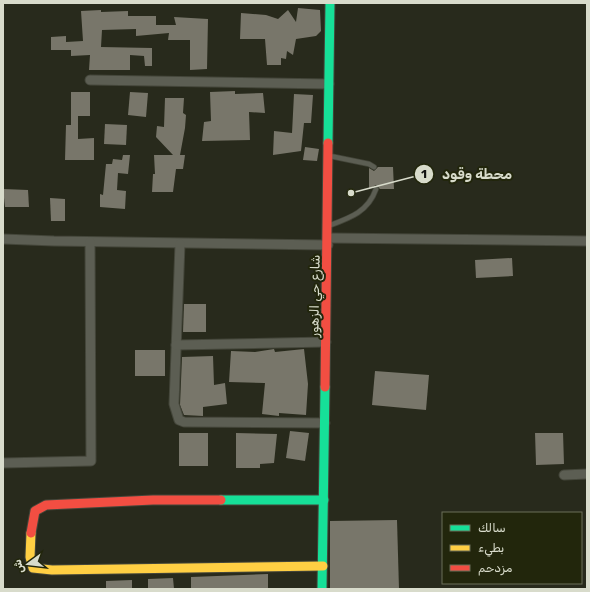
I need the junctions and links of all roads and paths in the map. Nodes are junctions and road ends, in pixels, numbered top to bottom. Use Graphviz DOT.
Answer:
graph roads {
  1 [pos="330,3"];
  2 [pos="90,80"];
  3 [pos="330,84"];
  4 [pos="329,156"];
  5 [pos="374,167"];
  6 [pos="376,189"];
  7 [pos="328,226"];
  8 [pos="3,239"];
  9 [pos="587,241"];
  10 [pos="90,242"];
  11 [pos="328,242"];
  12 [pos="180,244"];
  13 [pos="326,342"];
  14 [pos="176,345"];
  15 [pos="325,423"];
  16 [pos="3,462"];
  17 [pos="587,474"];
  18 [pos="564,475"];
  19 [pos="324,500"];
  20 [pos="323,566"];
  21 [pos="322,589"];
  1 -- 3 [label="street, شارع حي الزهور"];
  2 -- 3 [label="street"];
  3 -- 4 [label="street, شارع حي الزهور"];
  4 -- 5 [label="lane"];
  4 -- 7 [label="street, شارع حي الزهور"];
  6 -- 7 [label="lane"];
  7 -- 11 [label="street, شارع حي الزهور"];
  8 -- 10 [label="street"];
  9 -- 11 [label="street"];
  10 -- 12 [label="street"];
  10 -- 16 [label="street"];
  11 -- 12 [label="street"];
  11 -- 13 [label="street, شارع حي الزهور"];
  12 -- 14 [label="street"];
  13 -- 14 [label="street"];
  13 -- 15 [label="street, شارع حي الزهور"];
  14 -- 15 [label="street"];
  15 -- 19 [label="street, شارع حي الزهور"];
  17 -- 18 [label="street"];
  19 -- 20 [label="street, شارع حي الزهور"];
  19 -- 20 [label="street"];
  20 -- 21 [label="street, شارع حي الزهور"];
}
